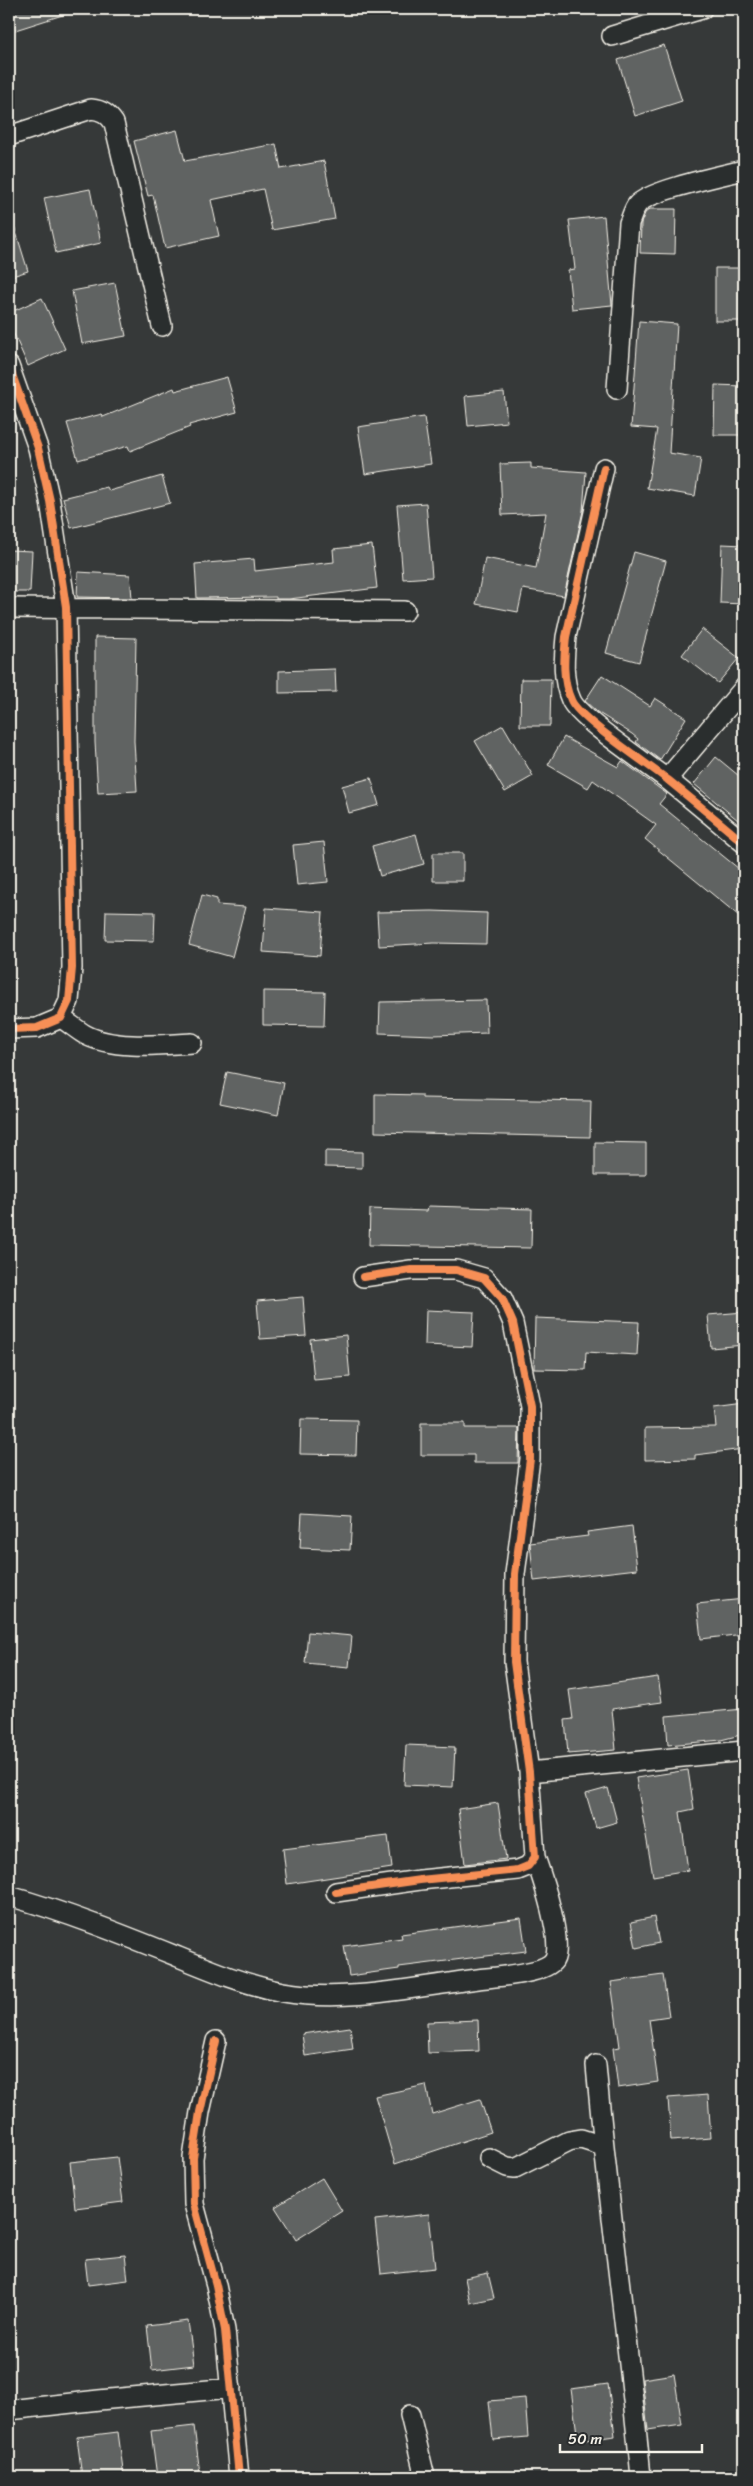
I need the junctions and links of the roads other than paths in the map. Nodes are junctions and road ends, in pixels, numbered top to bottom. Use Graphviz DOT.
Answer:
graph roads {
  1 [pos="702,9"];
  2 [pos="612,36"];
  3 [pos="9,136"];
  4 [pos="744,170"];
  5 [pos="162,326"];
  6 [pos="9,366"];
  7 [pos="617,389"];
  8 [pos="604,468"];
  9 [pos="66,607"];
  10 [pos="9,608"];
  11 [pos="404,611"];
  12 [pos="744,688"];
  13 [pos="667,779"];
  14 [pos="744,843"];
  15 [pos="61,1018"];
  16 [pos="9,1029"];
  17 [pos="192,1043"];
  18 [pos="363,1277"];
  19 [pos="744,1751"];
  20 [pos="529,1772"];
  21 [pos="535,1857"];
  22 [pos="336,1892"];
  23 [pos="9,1896"];
  24 [pos="216,2041"];
  25 [pos="596,2065"];
  26 [pos="603,2146"];
  27 [pos="489,2158"];
  28 [pos="231,2388"];
  29 [pos="9,2410"];
  30 [pos="410,2416"];
  31 [pos="239,2477"];
  32 [pos="424,2477"];
  33 [pos="641,2477"];
  1 -- 2 [label="street"];
  3 -- 5 [label="street"];
  4 -- 7 [label="street"];
  6 -- 9 [label="street"];
  8 -- 13 [label="street"];
  9 -- 10 [label="street"];
  9 -- 11 [label="street"];
  9 -- 15 [label="street"];
  12 -- 13 [label="street"];
  13 -- 14 [label="street"];
  15 -- 16 [label="street"];
  15 -- 17 [label="street"];
  18 -- 20 [label="street"];
  19 -- 20 [label="street"];
  20 -- 21 [label="street"];
  21 -- 22 [label="street"];
  21 -- 23 [label="street"];
  24 -- 28 [label="street"];
  25 -- 26 [label="street"];
  26 -- 27 [label="street"];
  26 -- 33 [label="street"];
  28 -- 29 [label="street"];
  28 -- 31 [label="street"];
  30 -- 32 [label="street"];
}
